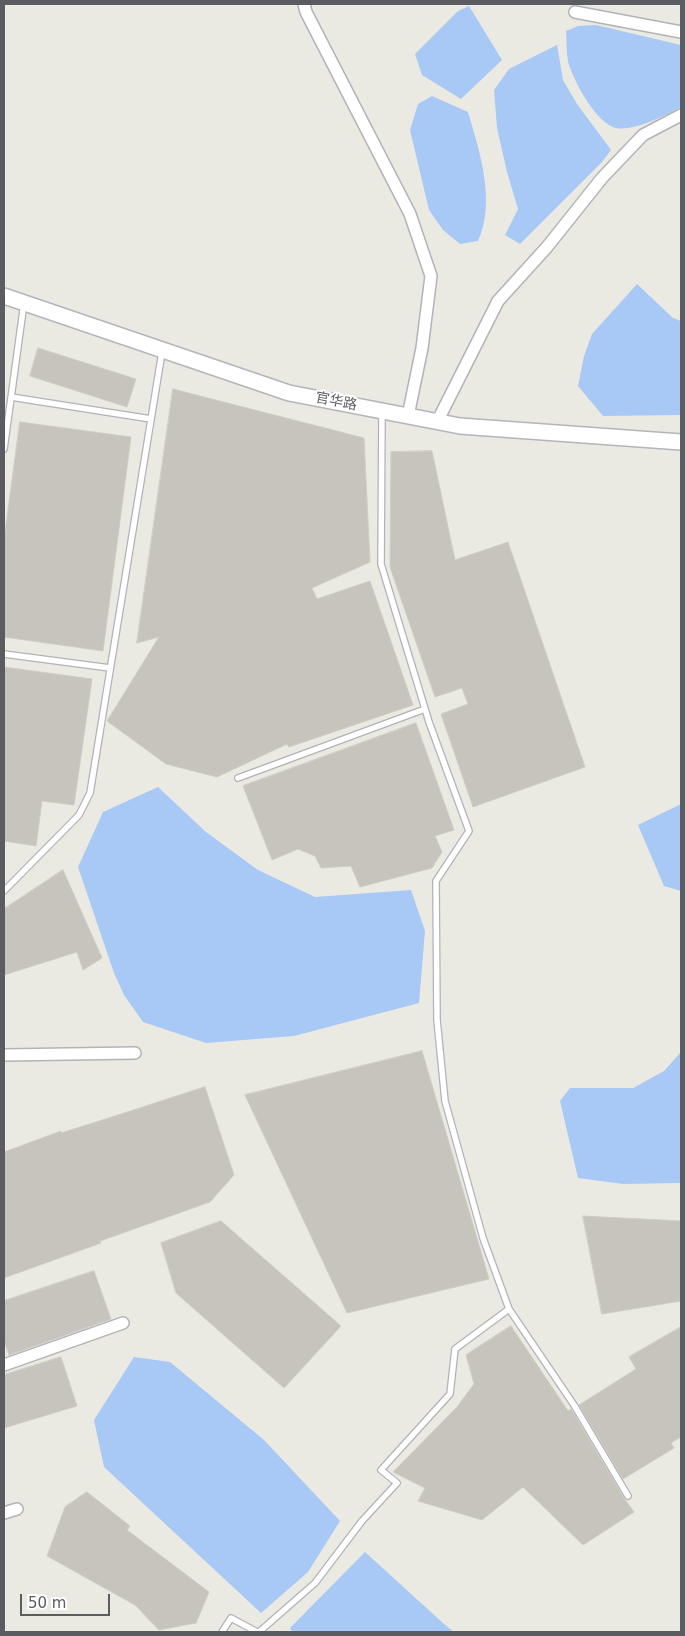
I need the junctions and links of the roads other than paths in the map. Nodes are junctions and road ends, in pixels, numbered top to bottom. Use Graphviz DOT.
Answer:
graph roads {
  1 [pos="304,4"];
  2 [pos="575,12"];
  3 [pos="681,32"];
  4 [pos="681,115"];
  5 [pos="4,296"];
  6 [pos="24,303"];
  7 [pos="162,350"];
  8 [pos="11,397"];
  9 [pos="382,411"];
  10 [pos="408,416"];
  11 [pos="151,419"];
  12 [pos="437,422"];
  13 [pos="681,442"];
  14 [pos="4,449"];
  15 [pos="4,654"];
  16 [pos="110,668"];
  17 [pos="425,709"];
  18 [pos="238,778"];
  19 [pos="4,891"];
  20 [pos="135,1053"];
  21 [pos="4,1055"];
  22 [pos="509,1309"];
  23 [pos="123,1323"];
  24 [pos="4,1365"];
  25 [pos="628,1496"];
  26 [pos="17,1509"];
  27 [pos="4,1513"];
  28 [pos="222,1632"];
  29 [pos="258,1632"];
  1 -- 10 [label="street"];
  2 -- 3 [label="street"];
  4 -- 12 [label="street"];
  5 -- 6 [label="main road, 官华路"];
  6 -- 7 [label="main road, 官华路"];
  6 -- 8 [label="lane"];
  7 -- 9 [label="main road, 官华路"];
  7 -- 11 [label="lane"];
  8 -- 11 [label="lane"];
  8 -- 14 [label="lane"];
  9 -- 10 [label="main road, 官华路"];
  9 -- 17 [label="lane"];
  10 -- 12 [label="main road, 官华路"];
  11 -- 16 [label="lane"];
  12 -- 13 [label="main road, 官华路"];
  15 -- 16 [label="lane"];
  16 -- 19 [label="lane"];
  17 -- 18 [label="lane"];
  17 -- 22 [label="lane"];
  20 -- 21 [label="street"];
  22 -- 25 [label="lane"];
  22 -- 29 [label="lane"];
  23 -- 24 [label="street"];
  26 -- 27 [label="street"];
  28 -- 29 [label="lane"];
}
